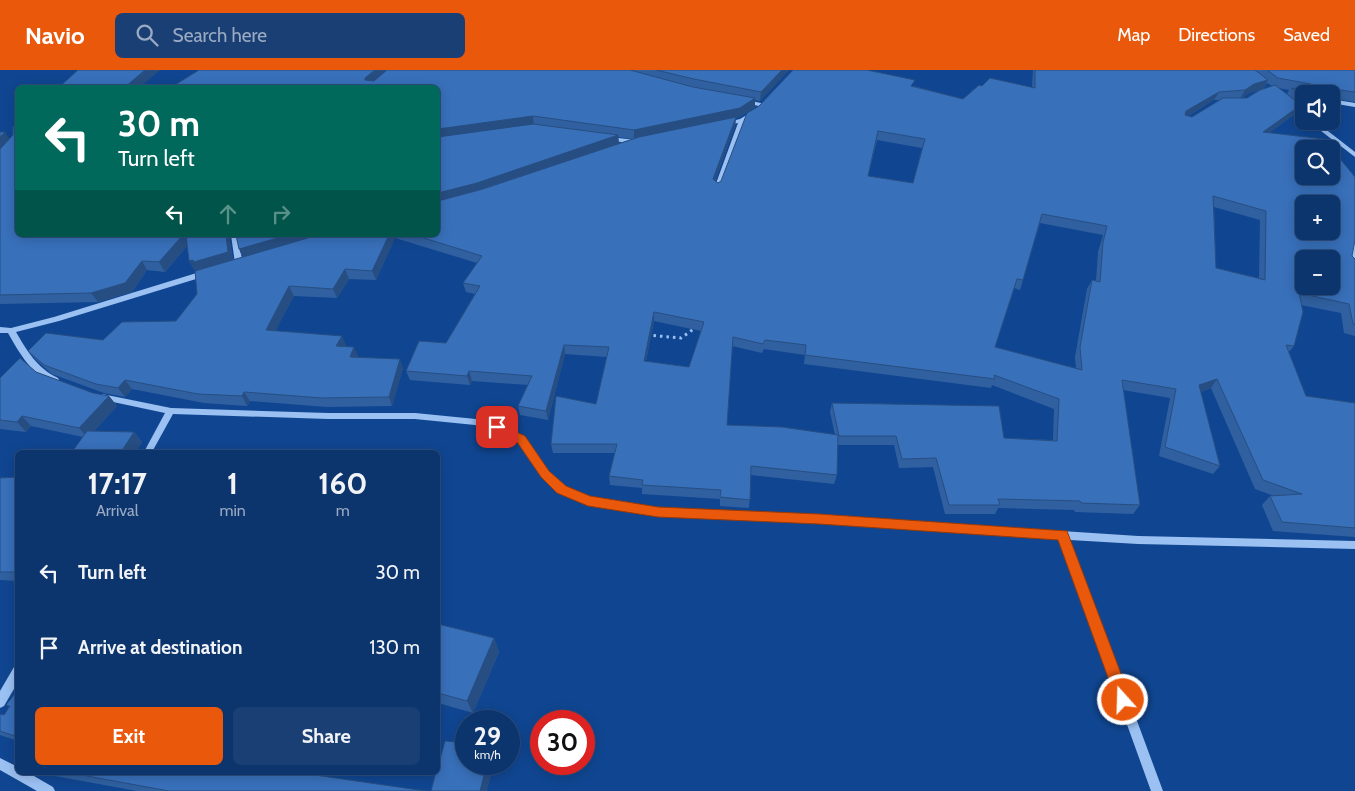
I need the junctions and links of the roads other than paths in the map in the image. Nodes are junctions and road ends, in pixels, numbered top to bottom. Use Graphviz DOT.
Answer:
graph roads {
  1 [pos="737,100"];
  2 [pos="1284,100"];
  3 [pos="1340,102"];
  4 [pos="764,103"];
  5 [pos="1355,105"];
  6 [pos="1295,109"];
  7 [pos="742,120"];
  8 [pos="712,127"];
  9 [pos="1323,130"];
  10 [pos="600,138"];
  11 [pos="646,140"];
  12 [pos="637,142"];
  13 [pos="615,149"];
  14 [pos="1355,155"];
  15 [pos="718,189"];
  16 [pos="1355,235"];
  17 [pos="235,237"];
  18 [pos="230,266"];
  19 [pos="1350,266"];
  20 [pos="213,271"];
  21 [pos="0,330"];
  22 [pos="11,331"];
  23 [pos="66,384"];
  24 [pos="93,394"];
  25 [pos="171,411"];
  26 [pos="149,450"];
  27 [pos="1063,535"];
  28 [pos="1355,544"];
  29 [pos="15,676"];
  30 [pos="0,702"];
  31 [pos="0,764"];
  32 [pos="15,772"];
  33 [pos="20,775"];
  34 [pos="49,791"];
  35 [pos="1157,791"];
  1 -- 4 [label="street"];
  2 -- 6 [label="street"];
  3 -- 5 [label="street"];
  4 -- 7 [label="street"];
  7 -- 8 [label="street"];
  7 -- 15 [label="street"];
  9 -- 14 [label="street"];
  10 -- 12 [label="street"];
  11 -- 12 [label="street"];
  12 -- 13 [label="street"];
  16 -- 19 [label="street"];
  17 -- 18 [label="street"];
  20 -- 22 [label="street"];
  21 -- 22 [label="street"];
  22 -- 23 [label="street"];
  24 -- 25 [label="street"];
  25 -- 26 [label="street"];
  25 -- 27 [label="street"];
  27 -- 28 [label="street"];
  27 -- 35 [label="street"];
  29 -- 30 [label="street"];
  31 -- 32 [label="street"];
  33 -- 34 [label="street"];
}
